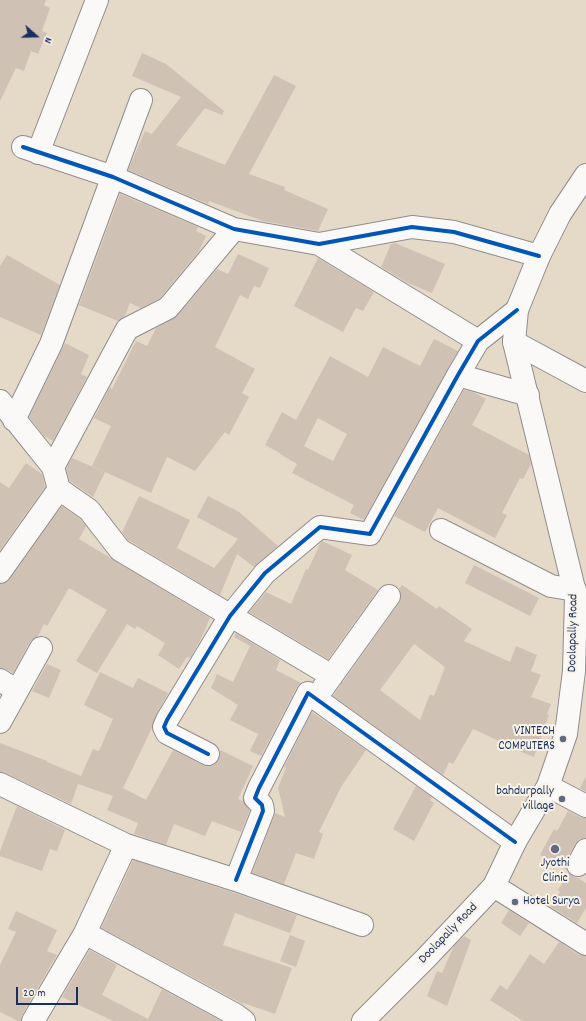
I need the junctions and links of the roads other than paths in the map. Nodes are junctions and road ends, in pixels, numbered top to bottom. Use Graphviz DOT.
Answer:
graph roads {
  1 [pos="97,0"];
  2 [pos="141,100"];
  3 [pos="586,175"];
  4 [pos="113,178"];
  5 [pos="234,229"];
  6 [pos="319,244"];
  7 [pos="539,256"];
  8 [pos="517,310"];
  9 [pos="478,341"];
  10 [pos="514,342"];
  11 [pos="458,375"];
  12 [pos="586,380"];
  13 [pos="528,395"];
  14 [pos="0,401"];
  15 [pos="14,420"];
  16 [pos="53,467"];
  17 [pos="59,489"];
  18 [pos="441,530"];
  19 [pos="0,572"];
  20 [pos="579,592"];
  21 [pos="389,596"];
  22 [pos="230,616"];
  23 [pos="581,638"];
  24 [pos="41,648"];
  25 [pos="332,676"];
  26 [pos="8,685"];
  27 [pos="314,698"];
  28 [pos="0,722"];
  29 [pos="208,754"];
  30 [pos="0,784"];
  31 [pos="548,786"];
  32 [pos="586,806"];
  33 [pos="515,842"];
  34 [pos="126,845"];
  35 [pos="236,880"];
  36 [pos="494,886"];
  37 [pos="362,925"];
  38 [pos="85,933"];
  39 [pos="586,944"];
  40 [pos="33,1021"];
  41 [pos="244,1021"];
  42 [pos="363,1021"];
  1 -- 4 [label="street"];
  2 -- 4 [label="street"];
  3 -- 7 [label="street, Doolapally Road"];
  4 -- 5 [label="street"];
  4 -- 15 [label="street"];
  5 -- 6 [label="street"];
  5 -- 16 [label="street"];
  6 -- 7 [label="street"];
  6 -- 9 [label="street"];
  7 -- 8 [label="street, Doolapally Road"];
  8 -- 9 [label="street"];
  8 -- 10 [label="street, Doolapally Road"];
  9 -- 11 [label="street"];
  10 -- 12 [label="street"];
  10 -- 13 [label="street, Doolapally Road"];
  11 -- 13 [label="street"];
  11 -- 22 [label="street"];
  13 -- 20 [label="street, Doolapally Road"];
  14 -- 15 [label="street"];
  15 -- 16 [label="street"];
  16 -- 17 [label="street"];
  17 -- 19 [label="street"];
  17 -- 22 [label="street"];
  18 -- 20 [label="street"];
  20 -- 23 [label="street, Doolapally Road"];
  21 -- 25 [label="street"];
  22 -- 25 [label="street"];
  22 -- 29 [label="street"];
  23 -- 31 [label="street, Doolapally Road"];
  24 -- 26 [label="street"];
  25 -- 27 [label="street"];
  26 -- 28 [label="street"];
  27 -- 33 [label="street"];
  27 -- 35 [label="street"];
  30 -- 34 [label="street"];
  31 -- 32 [label="street"];
  31 -- 33 [label="street, Doolapally Road"];
  33 -- 36 [label="street, Doolapally Road"];
  34 -- 35 [label="street"];
  34 -- 38 [label="street"];
  35 -- 37 [label="street"];
  36 -- 39 [label="street"];
  36 -- 42 [label="street, Doolapally Road"];
  38 -- 40 [label="street"];
  38 -- 41 [label="street"];
}
